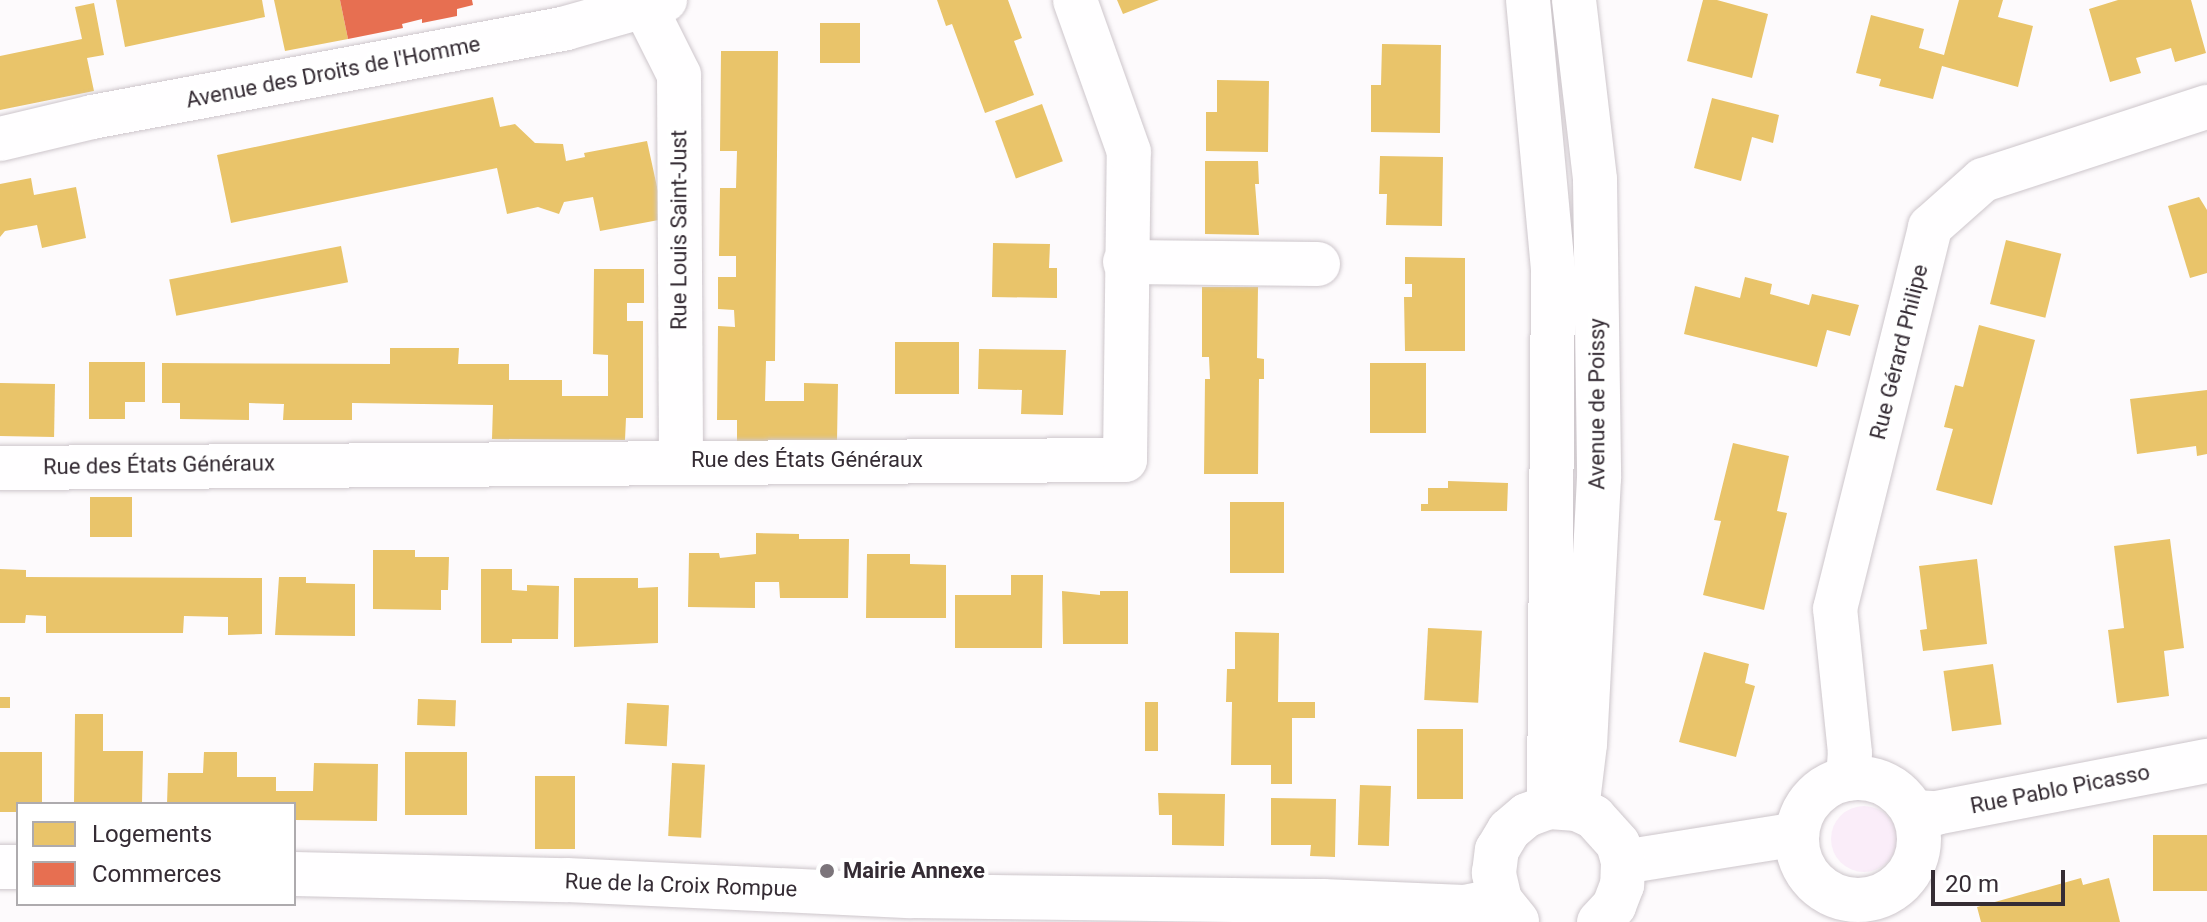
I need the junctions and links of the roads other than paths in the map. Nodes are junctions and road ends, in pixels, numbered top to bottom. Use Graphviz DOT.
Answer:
graph roads {
  1 [pos="1075,0"];
  2 [pos="1528,0"];
  3 [pos="1574,0"];
  4 [pos="655,4"];
  5 [pos="564,14"];
  6 [pos="2207,107"];
  7 [pos="0,139"];
  8 [pos="1125,262"];
  9 [pos="1318,264"];
  10 [pos="681,460"];
  11 [pos="10,467"];
  12 [pos="2207,761"];
  13 [pos="1848,779"];
  14 [pos="1563,808"];
  15 [pos="1914,812"];
  16 [pos="1797,834"];
  17 [pos="1623,862"];
  18 [pos="296,874"];
  19 [pos="1906,878"];
  20 [pos="1509,911"];
  21 [pos="1870,911"];
  22 [pos="1599,922"];
  23 [pos="1904,922"];
  1 -- 8 [label="street, Rue des États Généraux"];
  2 -- 14 [label="street, Avenue de Poissy"];
  3 -- 14 [label="street, Avenue de Poissy"];
  4 -- 5 [label="street, Avenue des Droits de l'Homme"];
  4 -- 10 [label="street, Rue Louis Saint-Just"];
  5 -- 7 [label="street, Avenue des Droits de l'Homme"];
  6 -- 13 [label="street, Rue Gérard Philipe"];
  8 -- 9 [label="street"];
  8 -- 10 [label="street, Rue des États Généraux"];
  10 -- 11 [label="street, Rue des États Généraux"];
  12 -- 15 [label="street, Rue Pablo Picasso"];
  13 -- 15 [label="street"];
  13 -- 16 [label="street"];
  14 -- 17 [label="street"];
  14 -- 20 [label="street"];
  15 -- 19 [label="street"];
  16 -- 17 [label="street"];
  16 -- 21 [label="street"];
  17 -- 22 [label="street"];
  18 -- 20 [label="street, Rue de la Croix Rompue"];
  19 -- 21 [label="street"];
  19 -- 23 [label="street"];
}
